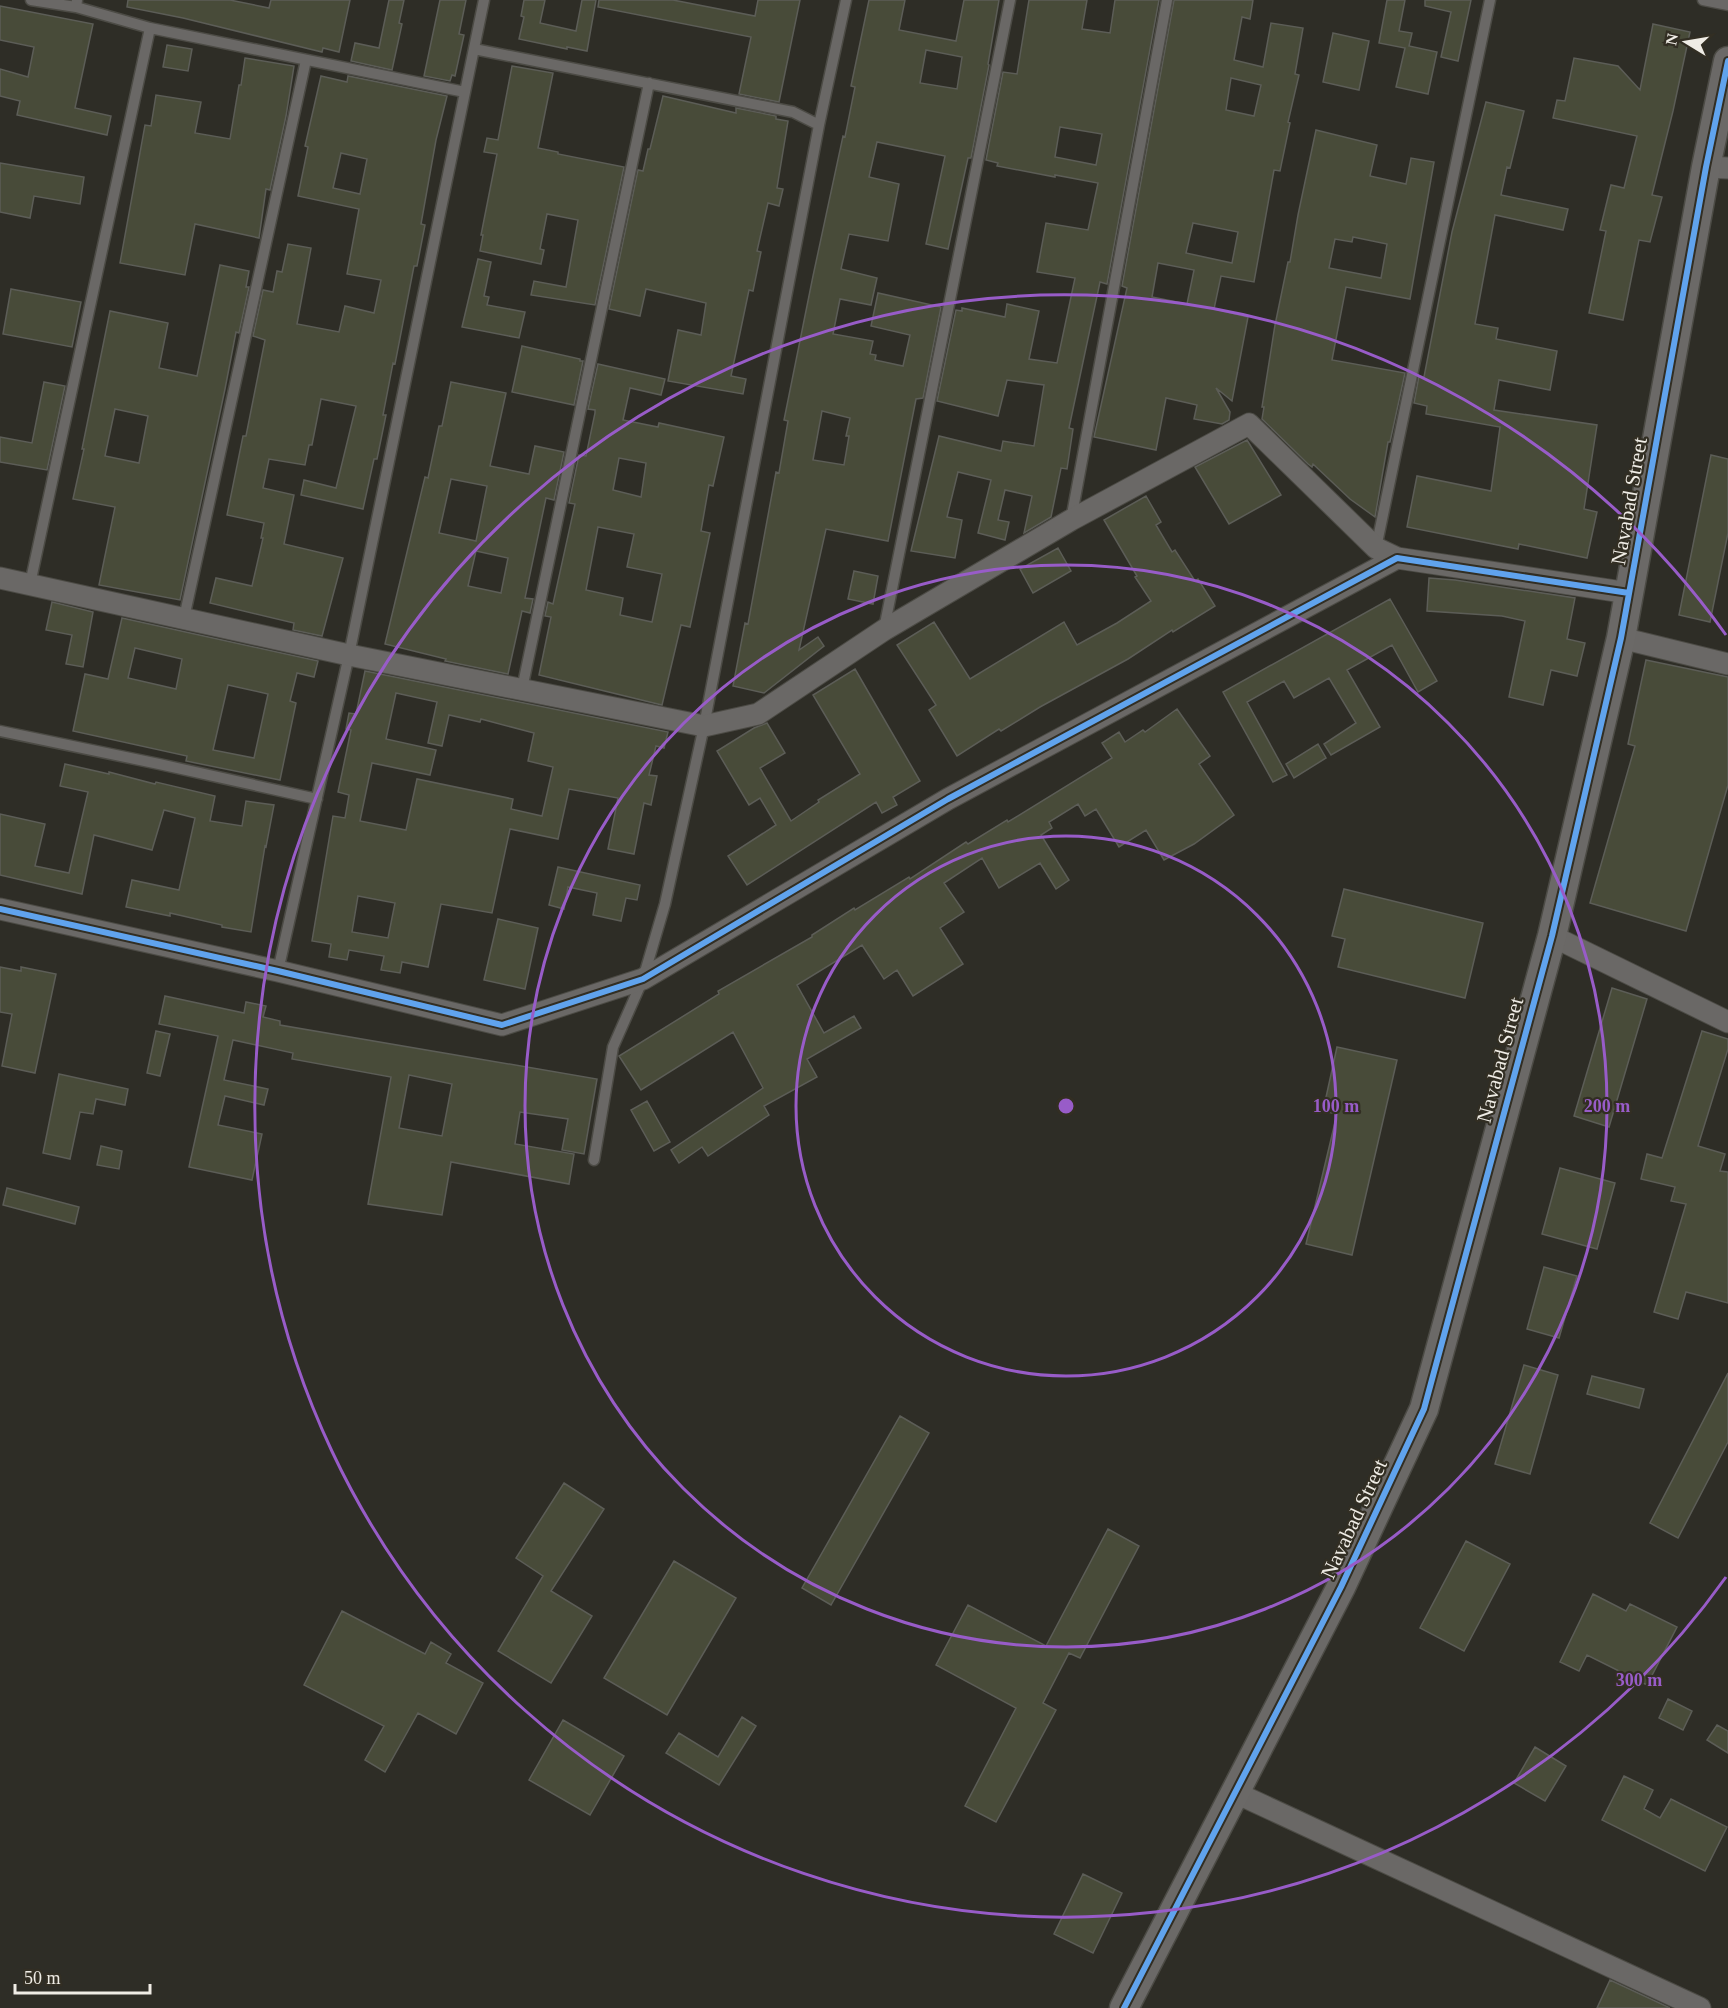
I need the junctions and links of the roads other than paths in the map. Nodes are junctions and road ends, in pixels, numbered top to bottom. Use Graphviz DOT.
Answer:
graph roads {
  1 [pos="31,0"];
  2 [pos="484,0"];
  3 [pos="846,0"];
  4 [pos="1010,0"];
  5 [pos="1167,0"];
  6 [pos="1490,0"];
  7 [pos="1702,0"];
  8 [pos="76,4"];
  9 [pos="1728,6"];
  10 [pos="150,28"];
  11 [pos="474,49"];
  12 [pos="306,60"];
  13 [pos="1728,61"];
  14 [pos="649,83"];
  15 [pos="465,92"];
  16 [pos="819,125"];
  17 [pos="1717,168"];
  18 [pos="1071,520"];
  19 [pos="1376,548"];
  20 [pos="1397,558"];
  21 [pos="0,578"];
  22 [pos="30,584"];
  23 [pos="1629,593"];
  24 [pos="184,618"];
  25 [pos="884,630"];
  26 [pos="1622,638"];
  27 [pos="349,655"];
  28 [pos="1728,664"];
  29 [pos="522,689"];
  30 [pos="704,726"];
  31 [pos="0,731"];
  32 [pos="317,799"];
  33 [pos="0,909"];
  34 [pos="1552,936"];
  35 [pos="278,971"];
  36 [pos="644,979"];
  37 [pos="1728,1022"];
  38 [pos="594,1160"];
  39 [pos="1236,1793"];
  40 [pos="1124,2008"];
  41 [pos="1700,2008"];
  1 -- 8 [label="lane"];
  2 -- 11 [label="lane"];
  3 -- 16 [label="lane"];
  4 -- 25 [label="lane"];
  5 -- 18 [label="lane"];
  6 -- 19 [label="lane"];
  7 -- 9 [label="lane"];
  8 -- 10 [label="lane"];
  10 -- 12 [label="lane"];
  10 -- 22 [label="lane"];
  11 -- 14 [label="lane"];
  11 -- 15 [label="lane"];
  12 -- 15 [label="lane"];
  12 -- 24 [label="lane"];
  13 -- 17 [label="street, Navabad Street"];
  14 -- 16 [label="lane"];
  14 -- 29 [label="lane"];
  15 -- 27 [label="lane"];
  16 -- 30 [label="lane"];
  17 -- 23 [label="street, Navabad Street"];
  18 -- 19 [label="street"];
  18 -- 25 [label="street"];
  19 -- 20 [label="street"];
  20 -- 23 [label="street"];
  20 -- 36 [label="street"];
  21 -- 22 [label="street"];
  22 -- 24 [label="street"];
  23 -- 26 [label="street, Navabad Street"];
  24 -- 27 [label="street"];
  25 -- 30 [label="street"];
  26 -- 28 [label="street"];
  26 -- 34 [label="street, Navabad Street"];
  27 -- 29 [label="street"];
  27 -- 32 [label="lane"];
  29 -- 30 [label="street"];
  30 -- 36 [label="lane"];
  31 -- 32 [label="lane"];
  32 -- 35 [label="lane"];
  33 -- 35 [label="street"];
  34 -- 37 [label="street"];
  34 -- 39 [label="street, Navabad Street"];
  35 -- 36 [label="street"];
  36 -- 38 [label="lane"];
  39 -- 40 [label="street, Navabad Street"];
  39 -- 41 [label="street"];
}
